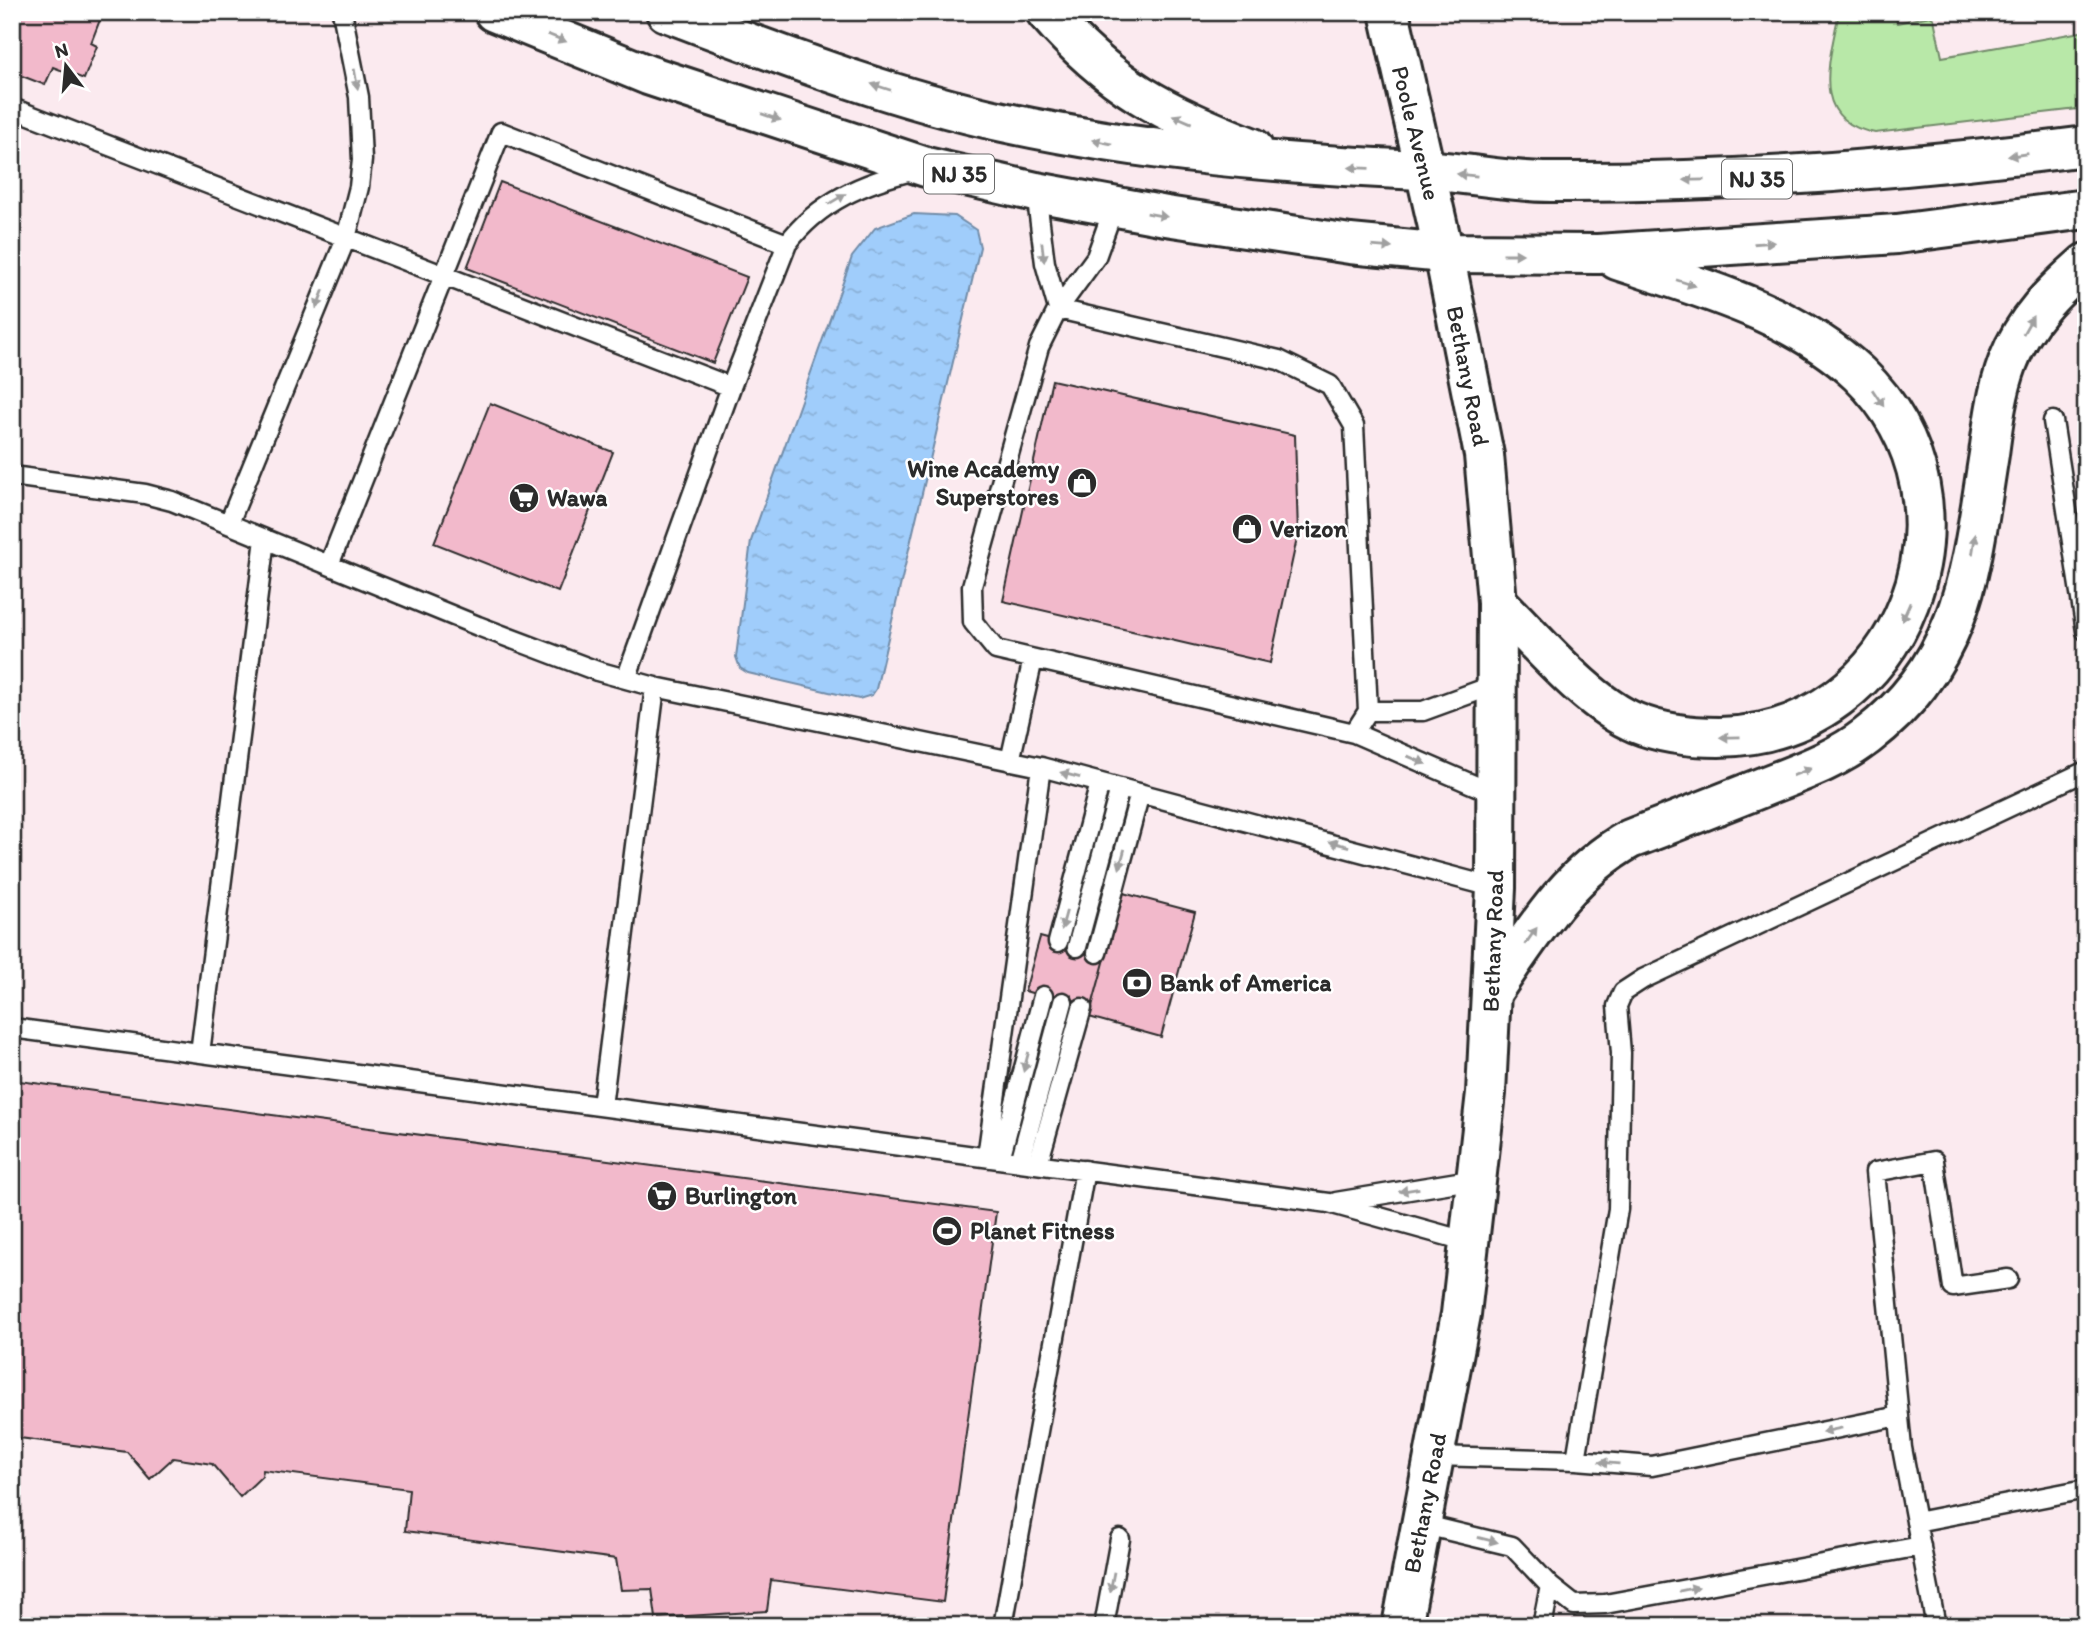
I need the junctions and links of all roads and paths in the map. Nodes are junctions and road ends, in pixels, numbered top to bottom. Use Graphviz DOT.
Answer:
graph roads {
  1 [pos="342,12"];
  2 [pos="494,12"];
  3 [pos="666,12"];
  4 [pos="1046,12"];
  5 [pos="1389,12"];
  6 [pos="12,108"];
  7 [pos="2086,146"];
  8 [pos="1291,162"];
  9 [pos="926,167"];
  10 [pos="1426,171"];
  11 [pos="1036,192"];
  12 [pos="1114,207"];
  13 [pos="2086,209"];
  14 [pos="346,237"];
  15 [pos="787,244"];
  16 [pos="1444,253"];
  17 [pos="1598,254"];
  18 [pos="2086,263"];
  19 [pos="444,276"];
  20 [pos="1058,309"];
  21 [pos="731,387"];
  22 [pos="2053,421"];
  23 [pos="12,476"];
  24 [pos="229,523"];
  25 [pos="265,539"];
  26 [pos="330,565"];
  27 [pos="1497,602"];
  28 [pos="2086,631"];
  29 [pos="1034,659"];
  30 [pos="626,679"];
  31 [pos="1497,684"];
  32 [pos="655,687"];
  33 [pos="1368,712"];
  34 [pos="1354,733"];
  35 [pos="1010,761"];
  36 [pos="1041,767"];
  37 [pos="2086,771"];
  38 [pos="1100,783"];
  39 [pos="1120,788"];
  40 [pos="1140,793"];
  41 [pos="1497,795"];
  42 [pos="1496,888"];
  43 [pos="1058,942"];
  44 [pos="1077,947"];
  45 [pos="1097,953"];
  46 [pos="1492,992"];
  47 [pos="1043,996"];
  48 [pos="1063,1002"];
  49 [pos="1082,1008"];
  50 [pos="12,1028"];
  51 [pos="200,1053"];
  52 [pos="603,1106"];
  53 [pos="994,1158"];
  54 [pos="1020,1162"];
  55 [pos="1038,1164"];
  56 [pos="1085,1170"];
  57 [pos="1476,1179"];
  58 [pos="1329,1203"];
  59 [pos="1469,1242"];
  60 [pos="2008,1279"];
  61 [pos="1899,1416"];
  62 [pos="1434,1456"];
  63 [pos="1576,1460"];
  64 [pos="2086,1489"];
  65 [pos="1916,1522"];
  66 [pos="1421,1524"];
  67 [pos="1121,1539"];
  68 [pos="1921,1545"];
  69 [pos="1550,1586"];
  70 [pos="1003,1626"];
  71 [pos="1104,1626"];
  72 [pos="1402,1626"];
  73 [pos="1542,1626"];
  74 [pos="1936,1626"];
  1 -- 14 [label="lane, one-way"];
  2 -- 9 [label="main road, NJ 35, one-way"];
  8 -- 3 [label="main road, NJ 35, one-way"];
  8 -- 4 [label="main road, one-way"];
  5 -- 10 [label="main road, Poole Avenue"];
  6 -- 14 [label="lane"];
  7 -- 10 [label="main road, NJ 35, one-way"];
  10 -- 8 [label="main road, NJ 35, one-way"];
  9 -- 11 [label="main road, NJ 35"];
  15 -- 9 [label="lane, one-way"];
  10 -- 16 [label="main road, Poole Avenue"];
  11 -- 12 [label="main road, NJ 35"];
  11 -- 20 [label="lane, one-way"];
  12 -- 16 [label="main road, NJ 35, one-way"];
  12 -- 20 [label="lane"];
  17 -- 13 [label="main road, NJ 35, one-way"];
  14 -- 19 [label="lane"];
  14 -- 24 [label="lane, one-way"];
  15 -- 19 [label="lane"];
  15 -- 21 [label="lane"];
  16 -- 17 [label="main road, NJ 35, one-way"];
  16 -- 27 [label="main road, Bethany Road"];
  17 -- 27 [label="main road, one-way"];
  46 -- 18 [label="main road, one-way"];
  19 -- 21 [label="lane"];
  19 -- 26 [label="lane"];
  20 -- 29 [label="lane"];
  20 -- 33 [label="lane"];
  21 -- 30 [label="lane"];
  22 -- 28 [label="lane"];
  23 -- 24 [label="lane"];
  24 -- 25 [label="lane"];
  25 -- 26 [label="lane"];
  25 -- 51 [label="lane"];
  26 -- 30 [label="lane"];
  27 -- 31 [label="main road, Bethany Road"];
  29 -- 34 [label="lane"];
  29 -- 35 [label="lane"];
  30 -- 32 [label="lane"];
  31 -- 33 [label="lane"];
  31 -- 41 [label="main road, Bethany Road"];
  32 -- 35 [label="lane"];
  32 -- 52 [label="lane"];
  33 -- 34 [label="lane"];
  34 -- 41 [label="lane, one-way"];
  35 -- 36 [label="lane"];
  38 -- 36 [label="lane, one-way"];
  36 -- 53 [label="lane"];
  37 -- 63 [label="lane"];
  38 -- 39 [label="lane"];
  38 -- 43 [label="lane, one-way"];
  39 -- 40 [label="lane"];
  39 -- 44 [label="lane"];
  42 -- 40 [label="lane, one-way"];
  40 -- 45 [label="lane, one-way"];
  41 -- 42 [label="main road, Bethany Road"];
  42 -- 46 [label="main road, Bethany Road"];
  46 -- 57 [label="main road, Bethany Road"];
  47 -- 53 [label="lane, one-way"];
  48 -- 54 [label="lane"];
  49 -- 55 [label="lane"];
  50 -- 51 [label="lane"];
  51 -- 52 [label="lane"];
  52 -- 53 [label="lane"];
  53 -- 54 [label="lane"];
  54 -- 55 [label="lane"];
  55 -- 56 [label="lane"];
  56 -- 58 [label="lane"];
  56 -- 70 [label="lane"];
  57 -- 58 [label="lane, one-way"];
  57 -- 59 [label="main road, Bethany Road"];
  58 -- 59 [label="lane"];
  59 -- 62 [label="main road, Bethany Road"];
  60 -- 61 [label="lane"];
  61 -- 63 [label="lane, one-way"];
  61 -- 65 [label="lane"];
  62 -- 63 [label="lane"];
  62 -- 66 [label="main road, Bethany Road"];
  64 -- 65 [label="lane"];
  65 -- 68 [label="lane"];
  66 -- 69 [label="lane, one-way"];
  66 -- 72 [label="main road, Bethany Road"];
  67 -- 71 [label="lane, one-way"];
  69 -- 68 [label="lane, one-way"];
  68 -- 74 [label="lane"];
  69 -- 73 [label="lane"];
}
